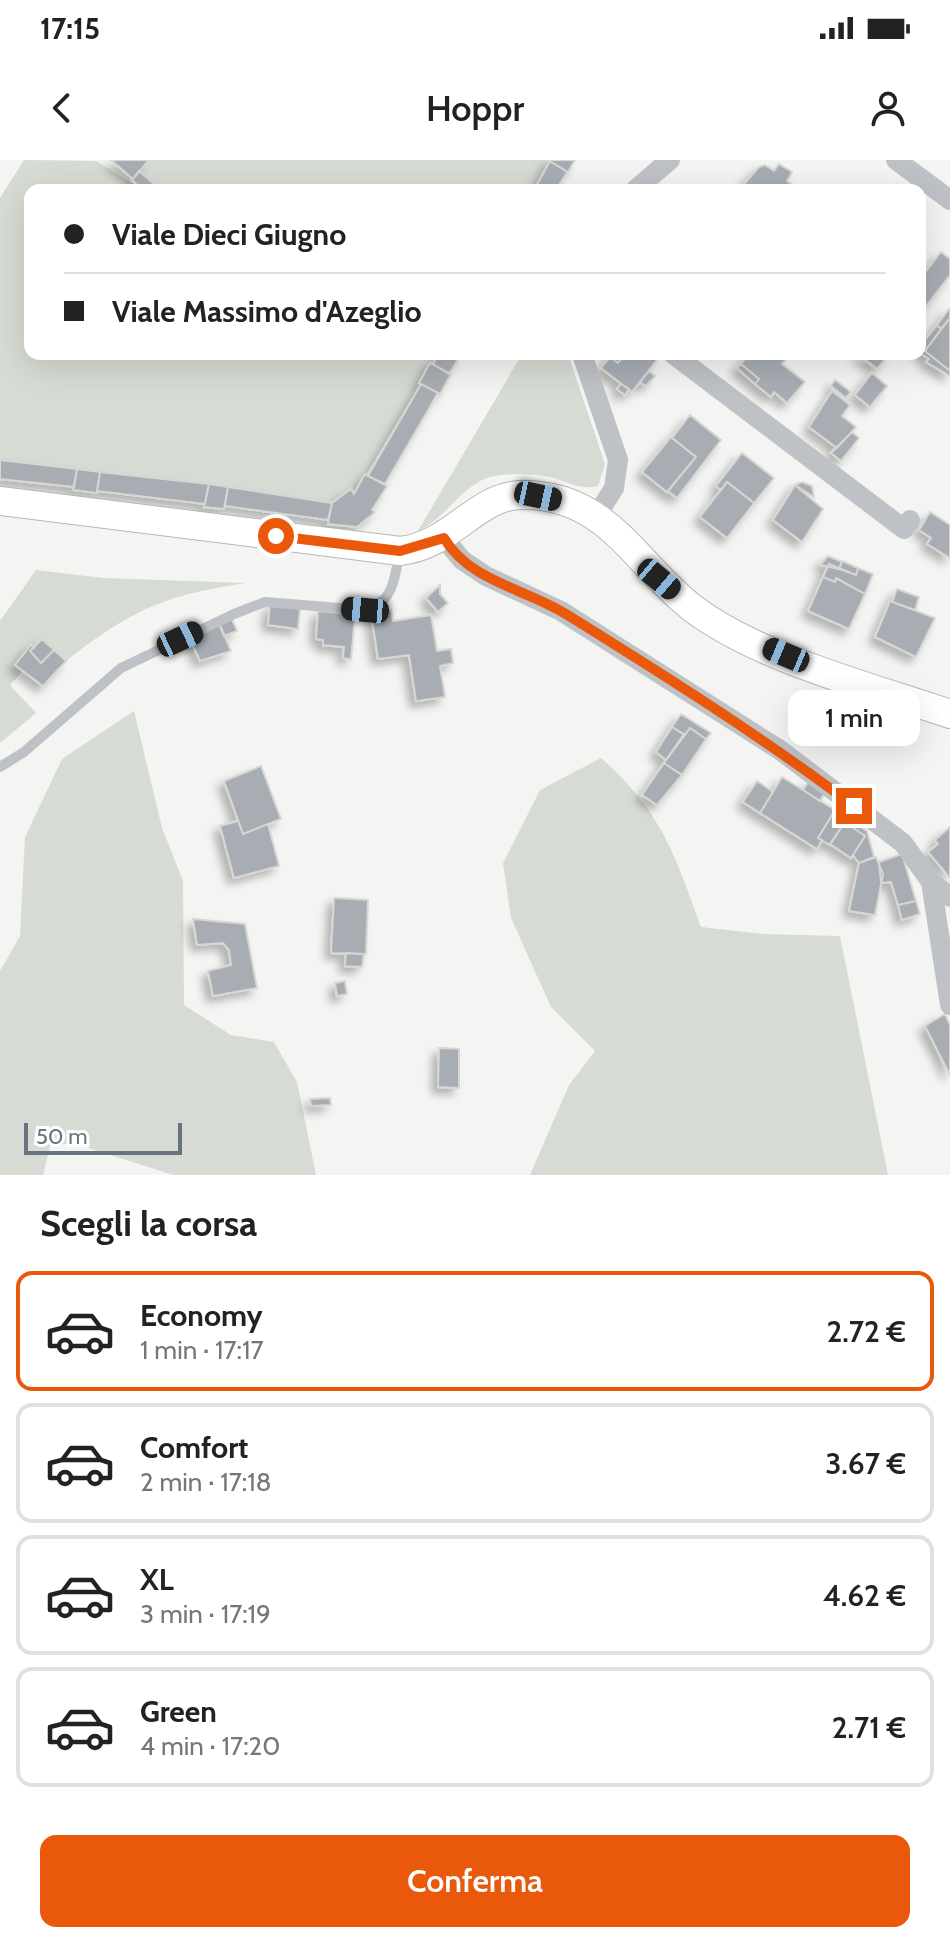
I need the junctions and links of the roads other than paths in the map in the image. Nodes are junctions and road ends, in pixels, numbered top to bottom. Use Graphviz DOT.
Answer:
graph roads {
  1 [pos="670,160"];
  2 [pos="896,160"];
  3 [pos="642,184"];
  4 [pos="950,200"];
  5 [pos="584,360"];
  6 [pos="681,360"];
  7 [pos="0,501"];
  8 [pos="597,515"];
  9 [pos="910,520"];
  10 [pos="444,538"];
  11 [pos="400,551"];
  12 [pos="950,714"];
  13 [pos="0,767"];
  14 [pos="931,882"];
  15 [pos="950,897"];
  16 [pos="950,1005"];
  1 -- 3 [label="street"];
  2 -- 4 [label="street"];
  5 -- 8 [label="street"];
  6 -- 9 [label="street"];
  7 -- 11 [label="main road"];
  8 -- 10 [label="main road"];
  8 -- 12 [label="main road"];
  10 -- 11 [label="main road"];
  10 -- 14 [label="street"];
  11 -- 13 [label="lane"];
  14 -- 15 [label="street"];
  14 -- 16 [label="street"];
}
